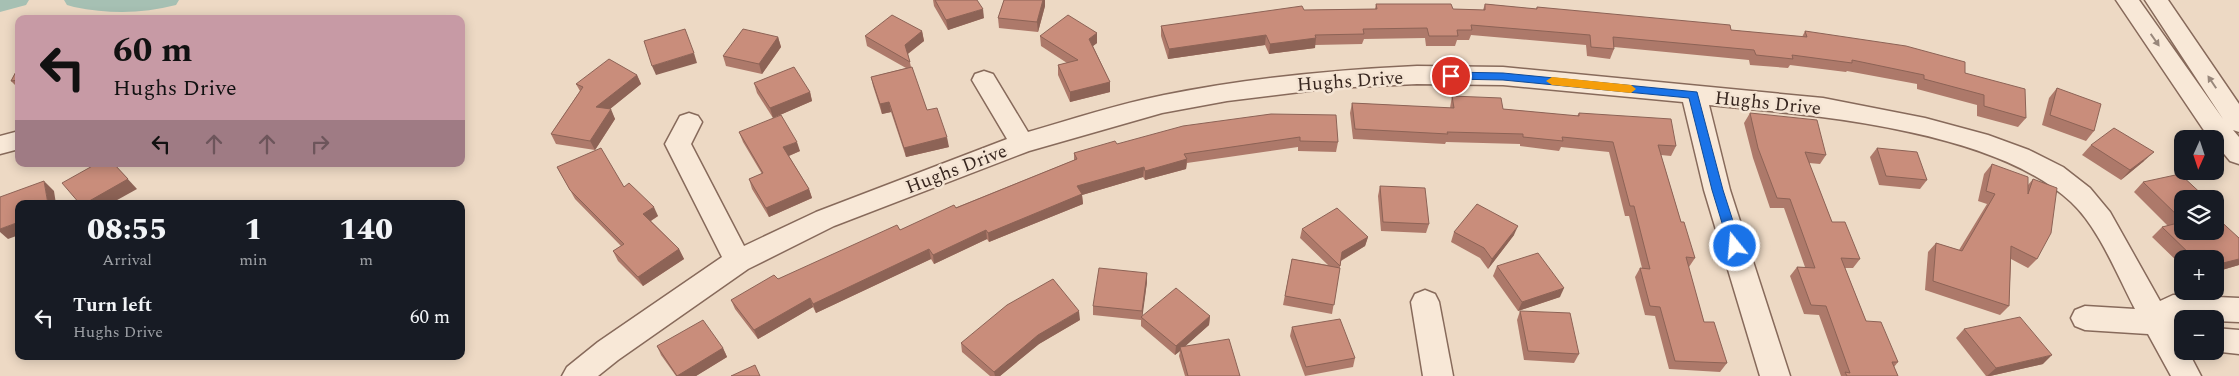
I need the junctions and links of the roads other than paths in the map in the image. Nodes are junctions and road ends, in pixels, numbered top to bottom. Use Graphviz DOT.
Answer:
graph roads {
  1 [pos="2127,0"];
  2 [pos="2156,0"];
  3 [pos="984,80"];
  4 [pos="1694,95"];
  5 [pos="690,122"];
  6 [pos="2239,123"];
  7 [pos="15,141"];
  8 [pos="1022,143"];
  9 [pos="0,145"];
  10 [pos="2239,154"];
  11 [pos="738,260"];
  12 [pos="1424,302"];
  13 [pos="2239,310"];
  14 [pos="2085,318"];
  15 [pos="2156,322"];
  16 [pos="2174,330"];
  17 [pos="2224,341"];
  18 [pos="2239,342"];
  19 [pos="584,374"];
  20 [pos="1438,376"];
  21 [pos="1775,376"];
  22 [pos="2186,376"];
  1 -- 10 [label="street, one-way"];
  6 -- 2 [label="street, one-way"];
  3 -- 8 [label="street"];
  4 -- 8 [label="street, Hughs Drive"];
  4 -- 15 [label="street, Hughs Drive"];
  4 -- 21 [label="street"];
  5 -- 11 [label="street"];
  7 -- 9 [label="street"];
  8 -- 11 [label="street, Hughs Drive"];
  11 -- 19 [label="street, Hughs Drive"];
  12 -- 20 [label="street"];
  13 -- 15 [label="street"];
  14 -- 15 [label="street"];
  15 -- 16 [label="street"];
  15 -- 22 [label="street, Hughs Drive"];
  17 -- 18 [label="street"];
}
